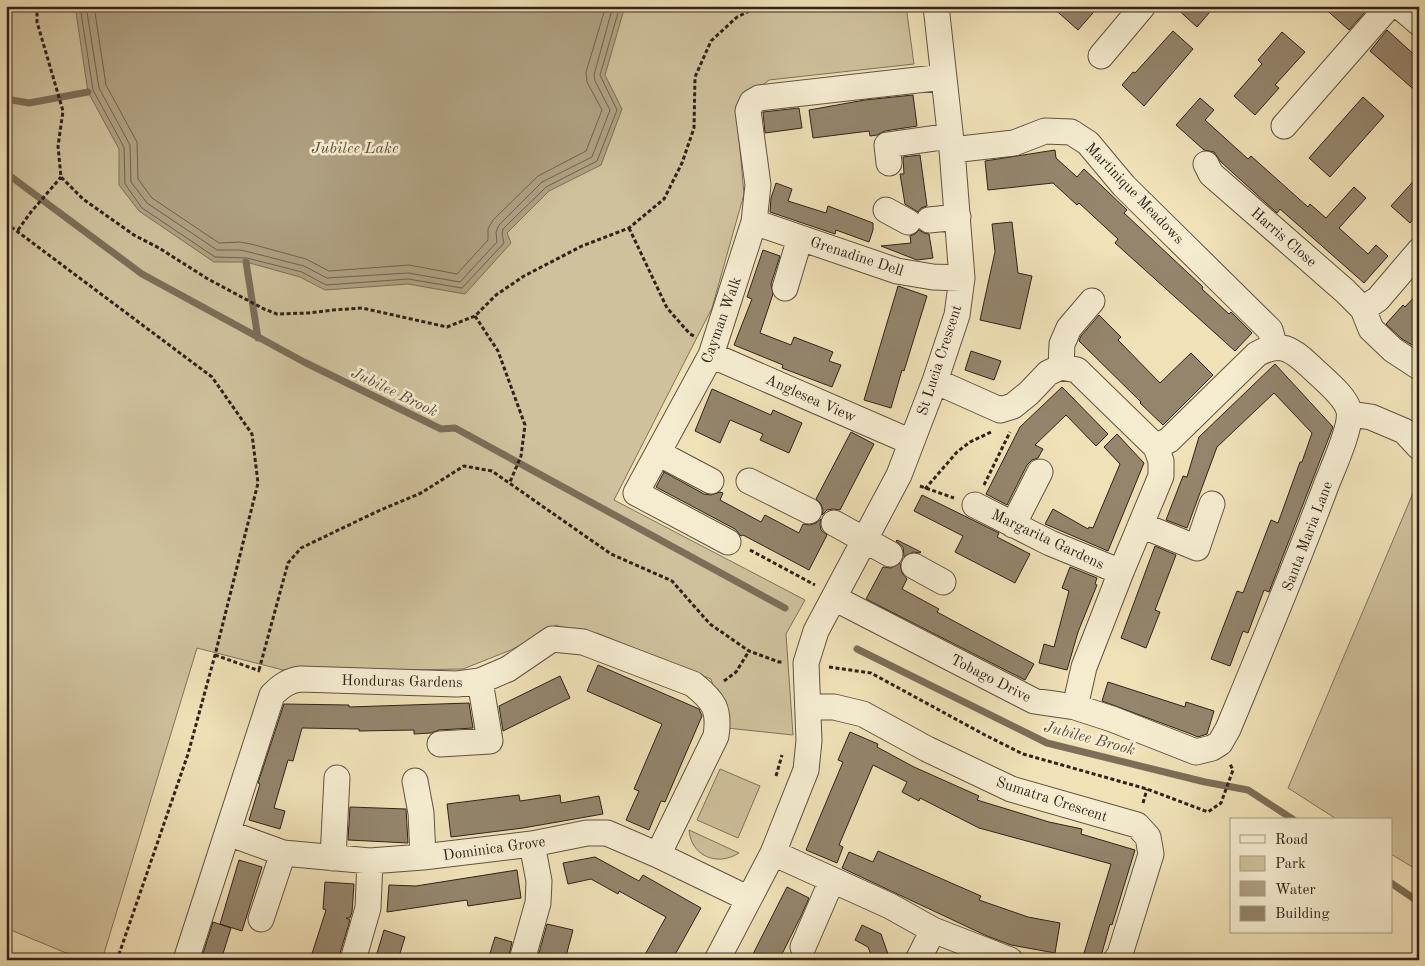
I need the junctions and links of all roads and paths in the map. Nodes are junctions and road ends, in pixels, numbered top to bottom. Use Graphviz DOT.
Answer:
graph roads {
  1 [pos="37,6"];
  2 [pos="760,6"];
  3 [pos="936,6"];
  4 [pos="1143,6"];
  5 [pos="1389,6"];
  6 [pos="1399,6"];
  7 [pos="1419,23"];
  8 [pos="1101,56"];
  9 [pos="944,77"];
  10 [pos="1284,126"];
  11 [pos="951,143"];
  12 [pos="889,163"];
  13 [pos="1206,164"];
  14 [pos="61,177"];
  15 [pos="886,210"];
  16 [pos="958,217"];
  17 [pos="754,222"];
  18 [pos="6,223"];
  19 [pos="629,228"];
  20 [pos="18,230"];
  21 [pos="800,238"];
  22 [pos="1419,251"];
  23 [pos="962,278"];
  24 [pos="785,288"];
  25 [pos="1092,301"];
  26 [pos="1364,308"];
  27 [pos="475,316"];
  28 [pos="1275,347"];
  29 [pos="713,350"];
  30 [pos="1061,367"];
  31 [pos="1419,367"];
  32 [pos="935,381"];
  33 [pos="1350,414"];
  34 [pos="1006,419"];
  35 [pos="911,442"];
  36 [pos="1156,447"];
  37 [pos="1419,447"];
  38 [pos="658,453"];
  39 [pos="1040,472"];
  40 [pos="899,475"];
  41 [pos="711,481"];
  42 [pos="749,481"];
  43 [pos="510,482"];
  44 [pos="925,489"];
  45 [pos="1212,504"];
  46 [pos="975,505"];
  47 [pos="809,511"];
  48 [pos="834,523"];
  49 [pos="1013,525"];
  50 [pos="1141,525"];
  51 [pos="866,539"];
  52 [pos="728,542"];
  53 [pos="890,554"];
  54 [pos="914,566"];
  55 [pos="1121,572"];
  56 [pos="943,582"];
  57 [pos="834,598"];
  58 [pos="749,651"];
  59 [pos="215,654"];
  60 [pos="806,663"];
  61 [pos="259,670"];
  62 [pos="480,681"];
  63 [pos="280,686"];
  64 [pos="706,694"];
  65 [pos="808,707"];
  66 [pos="1075,708"];
  67 [pos="440,744"];
  68 [pos="1212,748"];
  69 [pos="783,753"];
  70 [pos="1233,770"];
  71 [pos="337,778"];
  72 [pos="776,779"];
  73 [pos="415,781"];
  74 [pos="228,833"];
  75 [pos="532,844"];
  76 [pos="283,853"];
  77 [pos="774,853"];
  78 [pos="658,855"];
  79 [pos="333,858"];
  80 [pos="423,858"];
  81 [pos="370,861"];
  82 [pos="832,880"];
  83 [pos="749,899"];
  84 [pos="261,919"];
  85 [pos="933,930"];
  86 [pos="803,946"];
  87 [pos="117,960"];
  88 [pos="186,960"];
  89 [pos="353,960"];
  90 [pos="522,960"];
  91 [pos="717,960"];
  92 [pos="918,960"];
  93 [pos="1010,960"];
  94 [pos="1116,960"];
  1 -- 14 [label="path"];
  2 -- 19 [label="path"];
  3 -- 9 [label="street, St Lucia Crescent"];
  4 -- 8 [label="street"];
  5 -- 10 [label="street"];
  6 -- 7 [label="street"];
  9 -- 11 [label="street, St Lucia Crescent"];
  9 -- 17 [label="street, Cayman Walk"];
  11 -- 12 [label="street, Martinique Meadows"];
  11 -- 16 [label="street, St Lucia Crescent"];
  11 -- 28 [label="street, Martinique Meadows"];
  13 -- 26 [label="street, Harris Close"];
  14 -- 20 [label="path"];
  14 -- 27 [label="path"];
  15 -- 16 [label="street"];
  16 -- 23 [label="street, St Lucia Crescent"];
  17 -- 21 [label="street, Grenadine Dell"];
  17 -- 29 [label="street, Cayman Walk"];
  18 -- 20 [label="path"];
  19 -- 27 [label="path"];
  19 -- 29 [label="path"];
  20 -- 59 [label="path"];
  21 -- 23 [label="street, Grenadine Dell"];
  21 -- 24 [label="street"];
  22 -- 26 [label="street"];
  23 -- 32 [label="street, St Lucia Crescent"];
  25 -- 30 [label="street"];
  26 -- 31 [label="street, Harris Close"];
  27 -- 43 [label="path"];
  28 -- 33 [label="street"];
  28 -- 36 [label="street"];
  29 -- 35 [label="street, Anglesea View"];
  29 -- 38 [label="street, Cayman Walk"];
  30 -- 34 [label="street"];
  30 -- 36 [label="street"];
  32 -- 34 [label="street"];
  32 -- 35 [label="street, St Lucia Crescent"];
  33 -- 37 [label="street"];
  33 -- 68 [label="street, Santa Maria Lane"];
  34 -- 44 [label="path"];
  34 -- 46 [label="path"];
  35 -- 40 [label="street, St Lucia Crescent"];
  36 -- 50 [label="street, Margarita Gardens"];
  38 -- 41 [label="street"];
  38 -- 52 [label="street, Cayman Walk"];
  39 -- 49 [label="street"];
  40 -- 44 [label="path"];
  40 -- 51 [label="street, St Lucia Crescent"];
  42 -- 47 [label="street"];
  43 -- 58 [label="path"];
  43 -- 61 [label="path"];
  44 -- 46 [label="path"];
  45 -- 50 [label="street"];
  46 -- 49 [label="street, Margarita Gardens"];
  48 -- 51 [label="street"];
  49 -- 55 [label="street, Margarita Gardens"];
  50 -- 55 [label="street, Margarita Gardens"];
  51 -- 53 [label="street"];
  51 -- 57 [label="street, St Lucia Crescent"];
  52 -- 57 [label="path"];
  54 -- 56 [label="street"];
  55 -- 66 [label="street, Margarita Gardens"];
  57 -- 60 [label="street, St Lucia Crescent"];
  57 -- 66 [label="street, Tobago Drive"];
  58 -- 60 [label="path"];
  58 -- 64 [label="path"];
  59 -- 61 [label="path"];
  59 -- 87 [label="path"];
  60 -- 65 [label="street, St Lucia Crescent"];
  60 -- 70 [label="path"];
  61 -- 63 [label="path"];
  62 -- 63 [label="street, Honduras Gardens"];
  62 -- 64 [label="street, Honduras Gardens"];
  62 -- 67 [label="street"];
  63 -- 74 [label="street"];
  64 -- 78 [label="street"];
  65 -- 77 [label="street, St Lucia Crescent"];
  65 -- 94 [label="street, Sumatra Crescent"];
  66 -- 68 [label="street, Tobago Drive"];
  69 -- 72 [label="path"];
  71 -- 79 [label="street"];
  73 -- 80 [label="street"];
  74 -- 76 [label="street, Dominica Grove"];
  74 -- 88 [label="street"];
  75 -- 78 [label="street, Dominica Grove"];
  75 -- 80 [label="street, Dominica Grove"];
  75 -- 90 [label="street"];
  76 -- 79 [label="street, Dominica Grove"];
  76 -- 84 [label="street"];
  77 -- 82 [label="street"];
  77 -- 83 [label="street, St Lucia Crescent"];
  78 -- 83 [label="street, Dominica Grove"];
  79 -- 81 [label="street, Dominica Grove"];
  80 -- 81 [label="street, Dominica Grove"];
  81 -- 89 [label="street"];
  82 -- 85 [label="street"];
  82 -- 86 [label="street"];
  83 -- 91 [label="street, St Lucia Crescent"];
  85 -- 92 [label="street"];
  85 -- 93 [label="street"];
}
